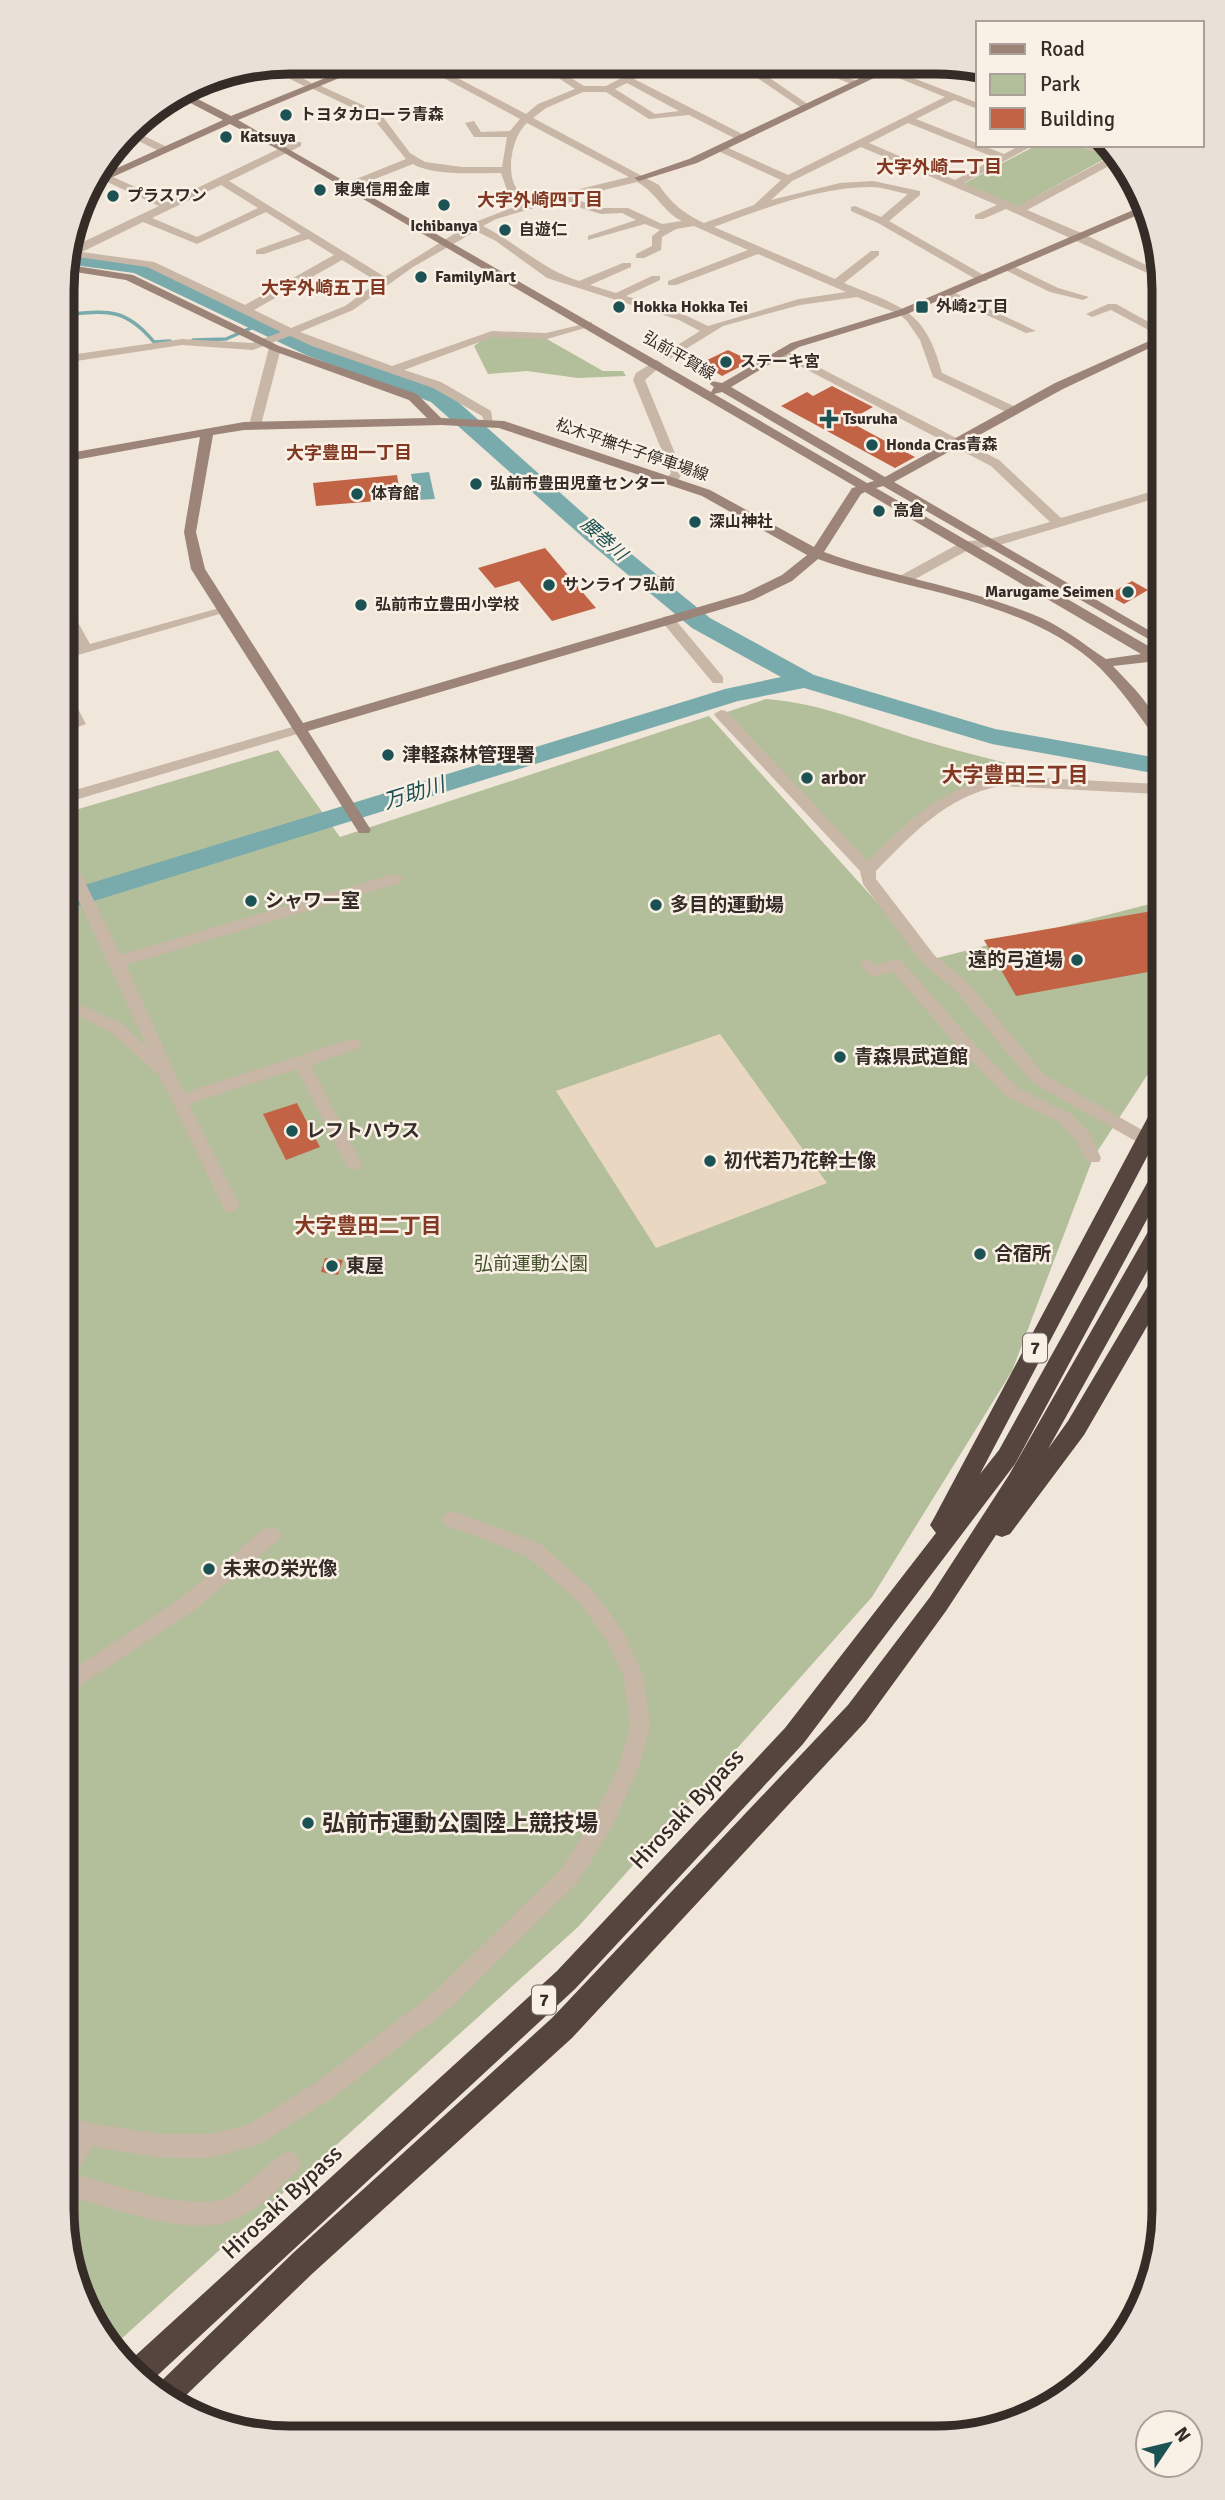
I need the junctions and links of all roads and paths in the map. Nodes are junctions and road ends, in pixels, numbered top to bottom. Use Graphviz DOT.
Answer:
graph roads {
  1 [pos="288,74"];
  2 [pos="334,74"];
  3 [pos="341,74"];
  4 [pos="443,74"];
  5 [pos="558,74"];
  6 [pos="638,74"];
  7 [pos="757,74"];
  8 [pos="834,74"];
  9 [pos="875,74"];
  10 [pos="894,74"];
  11 [pos="628,80"];
  12 [pos="856,83"];
  13 [pos="312,85"];
  14 [pos="582,89"];
  15 [pos="608,89"];
  16 [pos="201,93"];
  17 [pos="953,97"];
  18 [pos="189,98"];
  19 [pos="976,105"];
  20 [pos="807,107"];
  21 [pos="690,112"];
  22 [pos="245,114"];
  23 [pos="527,117"];
  24 [pos="233,120"];
  25 [pos="908,120"];
  26 [pos="470,123"];
  27 [pos="512,134"];
  28 [pos="137,137"];
  29 [pos="742,138"];
  30 [pos="860,143"];
  31 [pos="297,144"];
  32 [pos="976,147"];
  33 [pos="977,147"];
  34 [pos="1025,147"];
  35 [pos="720,148"];
  36 [pos="285,149"];
  37 [pos="165,150"];
  38 [pos="1005,158"];
  39 [pos="413,160"];
  40 [pos="1109,161"];
  41 [pos="506,170"];
  42 [pos="107,177"];
  43 [pos="639,178"];
  44 [pos="104,179"];
  45 [pos="788,179"];
  46 [pos="220,180"];
  47 [pos="361,180"];
  48 [pos="955,184"];
  49 [pos="348,186"];
  50 [pos="556,198"];
  51 [pos="529,205"];
  52 [pos="1005,205"];
  53 [pos="168,206"];
  54 [pos="758,207"];
  55 [pos="266,208"];
  56 [pos="855,209"];
  57 [pos="1018,210"];
  58 [pos="1137,212"];
  59 [pos="979,217"];
  60 [pos="143,218"];
  61 [pos="646,220"];
  62 [pos="883,220"];
  63 [pos="700,225"];
  64 [pos="474,226"];
  65 [pos="671,228"];
  66 [pos="309,235"];
  67 [pos="460,237"];
  68 [pos="1082,237"];
  69 [pos="592,238"];
  70 [pos="448,243"];
  71 [pos="78,248"];
  72 [pos="758,250"];
  73 [pos="260,252"];
  74 [pos="876,253"];
  75 [pos="77,255"];
  76 [pos="342,255"];
  77 [pos="640,256"];
  78 [pos="1150,262"];
  79 [pos="627,265"];
  80 [pos="1140,266"];
  81 [pos="1009,268"];
  82 [pos="75,269"];
  83 [pos="1151,271"];
  84 [pos="656,278"];
  85 [pos="983,279"];
  86 [pos="384,281"];
  87 [pos="671,283"];
  88 [pos="837,283"];
  89 [pos="582,284"];
  90 [pos="859,293"];
  91 [pos="948,294"];
  92 [pos="1083,297"];
  93 [pos="616,298"];
  94 [pos="247,309"];
  95 [pos="903,312"];
  96 [pos="1092,313"];
  97 [pos="588,324"];
  98 [pos="706,329"];
  99 [pos="1152,329"];
  100 [pos="289,331"];
  101 [pos="1030,331"];
  102 [pos="269,343"];
  103 [pos="1152,343"];
  104 [pos="781,352"];
  105 [pos="74,358"];
  106 [pos="667,361"];
  107 [pos="392,370"];
  108 [pos="699,375"];
  109 [pos="716,391"];
  110 [pos="1014,411"];
  111 [pos="486,421"];
  112 [pos="438,422"];
  113 [pos="256,425"];
  114 [pos="206,432"];
  115 [pos="957,443"];
  116 [pos="74,456"];
  117 [pos="882,480"];
  118 [pos="671,481"];
  119 [pos="865,486"];
  120 [pos="1152,496"];
  121 [pos="1059,523"];
  122 [pos="991,543"];
  123 [pos="967,545"];
  124 [pos="817,554"];
  125 [pos="903,580"];
  126 [pos="223,611"];
  127 [pos="672,619"];
  128 [pos="74,627"];
  129 [pos="1152,637"];
  130 [pos="86,649"];
  131 [pos="74,652"];
  132 [pos="1152,653"];
  133 [pos="1152,656"];
  134 [pos="1103,664"];
  135 [pos="718,680"];
  136 [pos="721,714"];
  137 [pos="1152,723"];
  138 [pos="299,729"];
  139 [pos="1152,789"];
  140 [pos="74,795"];
  141 [pos="361,825"];
  142 [pos="868,870"];
  143 [pos="74,873"];
  144 [pos="395,879"];
  145 [pos="117,962"];
  146 [pos="868,964"];
  147 [pos="74,1006"];
  148 [pos="353,1044"];
  149 [pos="301,1062"];
  150 [pos="168,1077"];
  151 [pos="179,1101"];
  152 [pos="1152,1128"];
  153 [pos="1145,1139"];
  154 [pos="1093,1158"];
  155 [pos="354,1164"];
  156 [pos="1152,1193"];
  157 [pos="231,1206"];
  158 [pos="1152,1244"];
  159 [pos="1151,1300"];
  160 [pos="452,1519"];
  161 [pos="271,1535"];
  162 [pos="912,1583"];
  163 [pos="938,1604"];
  164 [pos="73,1681"];
  165 [pos="77,2130"];
  166 [pos="73,2147"];
  167 [pos="289,2163"];
  168 [pos="73,2185"];
  169 [pos="143,2369"];
  170 [pos="170,2390"];
  1 -- 13 [label="street"];
  2 -- 13 [label="main road"];
  3 -- 13 [label="main road"];
  4 -- 23 [label="street"];
  5 -- 14 [label="street"];
  6 -- 11 [label="street"];
  7 -- 20 [label="street"];
  8 -- 12 [label="street"];
  9 -- 12 [label="main road"];
  10 -- 17 [label="street"];
  11 -- 15 [label="street"];
  11 -- 21 [label="street"];
  12 -- 20 [label="main road"];
  13 -- 22 [label="main road"];
  13 -- 39 [label="street"];
  14 -- 15 [label="street"];
  14 -- 23 [label="street"];
  15 -- 21 [label="street"];
  16 -- 22 [label="main road, 弘前平賀線"];
  17 -- 19 [label="street"];
  17 -- 25 [label="street"];
  18 -- 24 [label="main road, 弘前平賀線"];
  20 -- 29 [label="main road"];
  21 -- 29 [label="street"];
  22 -- 24 [label="main road"];
  22 -- 31 [label="main road, 弘前平賀線"];
  23 -- 27 [label="street"];
  23 -- 43 [label="street"];
  24 -- 36 [label="main road, 弘前平賀線"];
  24 -- 37 [label="main road"];
  25 -- 30 [label="street"];
  25 -- 32 [label="street"];
  26 -- 27 [label="street"];
  27 -- 41 [label="street"];
  28 -- 37 [label="street"];
  29 -- 35 [label="main road"];
  30 -- 45 [label="street"];
  30 -- 48 [label="street"];
  31 -- 36 [label="street"];
  31 -- 47 [label="main road, 弘前平賀線"];
  33 -- 38 [label="street"];
  34 -- 38 [label="street"];
  35 -- 43 [label="main road"];
  35 -- 45 [label="street"];
  36 -- 46 [label="street"];
  36 -- 49 [label="main road, 弘前平賀線"];
  37 -- 42 [label="main road"];
  38 -- 48 [label="street"];
  39 -- 41 [label="street"];
  39 -- 47 [label="street"];
  40 -- 57 [label="street"];
  41 -- 51 [label="street"];
  42 -- 44 [label="main road"];
  42 -- 53 [label="street"];
  43 -- 50 [label="street"];
  43 -- 63 [label="street"];
  45 -- 54 [label="street"];
  46 -- 53 [label="street"];
  46 -- 55 [label="street"];
  47 -- 49 [label="street"];
  47 -- 67 [label="main road, 弘前平賀線"];
  48 -- 52 [label="street"];
  49 -- 70 [label="main road, 弘前平賀線"];
  50 -- 51 [label="street"];
  50 -- 61 [label="street"];
  51 -- 64 [label="street"];
  52 -- 57 [label="street"];
  52 -- 59 [label="street"];
  53 -- 60 [label="street"];
  54 -- 62 [label="street"];
  54 -- 63 [label="street"];
  55 -- 60 [label="street"];
  55 -- 66 [label="street"];
  56 -- 62 [label="street"];
  57 -- 68 [label="street"];
  58 -- 68 [label="main road"];
  60 -- 71 [label="street"];
  61 -- 65 [label="street"];
  61 -- 69 [label="street"];
  62 -- 85 [label="street"];
  63 -- 65 [label="street"];
  63 -- 72 [label="street"];
  64 -- 67 [label="street"];
  64 -- 89 [label="street"];
  65 -- 77 [label="street"];
  66 -- 73 [label="street"];
  66 -- 76 [label="street"];
  67 -- 70 [label="street"];
  67 -- 106 [label="main road, 弘前平賀線"];
  68 -- 80 [label="street"];
  68 -- 81 [label="main road"];
  70 -- 86 [label="street"];
  70 -- 97 [label="main road, 弘前平賀線"];
  72 -- 87 [label="street"];
  72 -- 88 [label="street"];
  74 -- 88 [label="street"];
  75 -- 94 [label="street"];
  76 -- 86 [label="street"];
  76 -- 94 [label="street"];
  78 -- 80 [label="street"];
  79 -- 89 [label="street"];
  80 -- 83 [label="street"];
  81 -- 85 [label="main road"];
  81 -- 92 [label="street"];
  82 -- 102 [label="main road"];
  84 -- 93 [label="street"];
  85 -- 91 [label="main road"];
  86 -- 100 [label="street"];
  88 -- 90 [label="street"];
  89 -- 93 [label="street"];
  90 -- 95 [label="street"];
  90 -- 98 [label="street"];
  91 -- 95 [label="main road"];
  91 -- 101 [label="street"];
  93 -- 98 [label="street"];
  94 -- 100 [label="street"];
  95 -- 104 [label="main road"];
  95 -- 110 [label="street"];
  96 -- 99 [label="street"];
  97 -- 106 [label="main road, 弘前平賀線"];
  97 -- 107 [label="street"];
  98 -- 106 [label="street"];
  100 -- 102 [label="street"];
  100 -- 107 [label="street"];
  102 -- 105 [label="street"];
  102 -- 112 [label="main road"];
  102 -- 113 [label="street"];
  103 -- 110 [label="main road"];
  104 -- 109 [label="main road"];
  104 -- 115 [label="street"];
  106 -- 109 [label="main road, 弘前平賀線"];
  106 -- 118 [label="street"];
  107 -- 111 [label="street"];
  108 -- 109 [label="main road, 弘前平賀線"];
  109 -- 117 [label="main road, 弘前平賀線"];
  109 -- 119 [label="main road, 弘前平賀線"];
  110 -- 115 [label="main road"];
  111 -- 112 [label="main road, 松木平撫牛子停車場線"];
  111 -- 118 [label="main road, 松木平撫牛子停車場線"];
  112 -- 113 [label="main road, 松木平撫牛子停車場線"];
  113 -- 114 [label="main road, 松木平撫牛子停車場線"];
  114 -- 116 [label="main road, 松木平撫牛子停車場線"];
  114 -- 126 [label="main road"];
  115 -- 117 [label="main road"];
  115 -- 121 [label="street"];
  117 -- 119 [label="main road"];
  117 -- 122 [label="main road, 弘前平賀線"];
  118 -- 124 [label="main road, 松木平撫牛子停車場線"];
  119 -- 123 [label="main road, 弘前平賀線"];
  119 -- 124 [label="main road"];
  120 -- 121 [label="street"];
  121 -- 122 [label="street"];
  122 -- 123 [label="street"];
  122 -- 129 [label="main road, 弘前平賀線"];
  123 -- 125 [label="street"];
  123 -- 132 [label="main road, 弘前平賀線"];
  124 -- 125 [label="main road, 松木平撫牛子停車場線"];
  124 -- 127 [label="main road"];
  125 -- 134 [label="main road, 松木平撫牛子停車場線"];
  126 -- 130 [label="street"];
  126 -- 138 [label="main road"];
  127 -- 135 [label="street"];
  127 -- 138 [label="main road"];
  128 -- 130 [label="street"];
  130 -- 131 [label="street"];
  133 -- 134 [label="main road"];
  134 -- 137 [label="main road, 松木平撫牛子停車場線"];
  136 -- 142 [label="street"];
  138 -- 140 [label="street"];
  138 -- 141 [label="main road"];
  139 -- 142 [label="street"];
  142 -- 153 [label="street"];
  143 -- 145 [label="street"];
  144 -- 145 [label="street"];
  145 -- 150 [label="street"];
  146 -- 154 [label="street"];
  147 -- 150 [label="street"];
  148 -- 149 [label="street"];
  149 -- 151 [label="street"];
  149 -- 155 [label="street"];
  150 -- 151 [label="street"];
  151 -- 157 [label="street"];
  152 -- 153 [label="highway, 7"];
  153 -- 162 [label="highway, 7"];
  156 -- 162 [label="highway, Hirosaki Bypass / 7"];
  158 -- 163 [label="highway, 7"];
  159 -- 163 [label="highway, 7"];
  160 -- 165 [label="street"];
  161 -- 164 [label="street"];
  162 -- 169 [label="highway, Hirosaki Bypass / 7"];
  163 -- 170 [label="highway, 7"];
  165 -- 166 [label="street"];
  167 -- 168 [label="street"];
}
